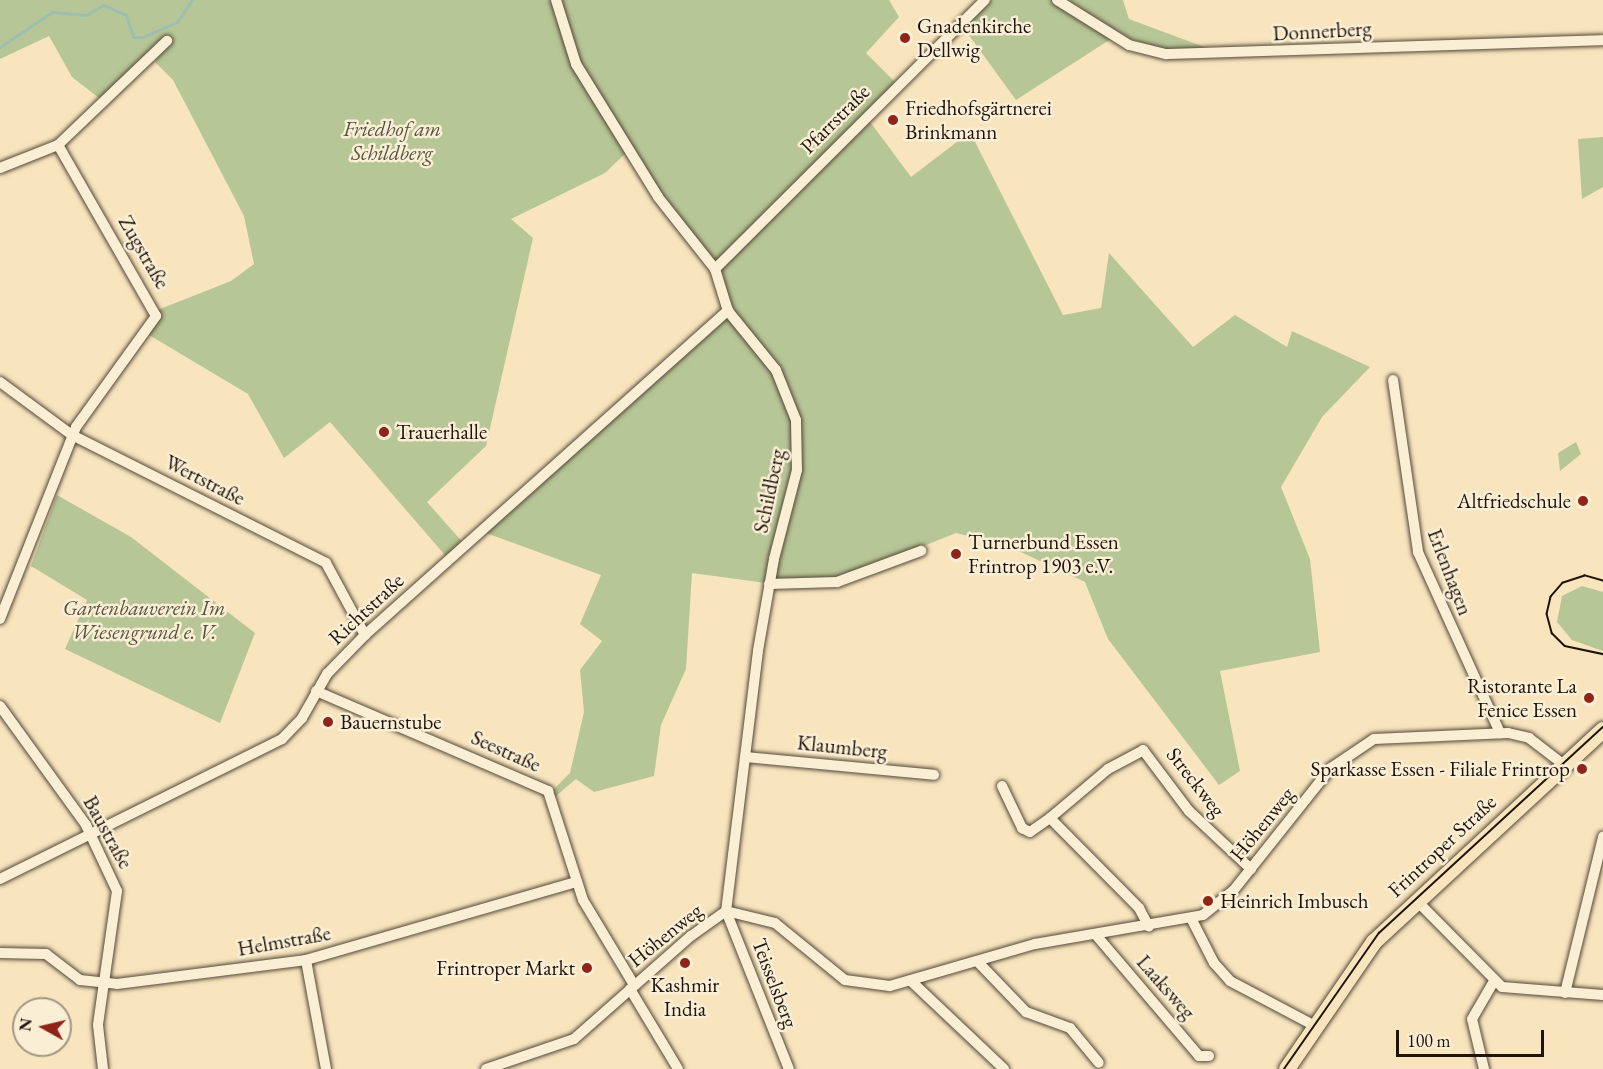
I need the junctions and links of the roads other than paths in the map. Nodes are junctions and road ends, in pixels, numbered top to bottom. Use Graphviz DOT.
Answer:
graph roads {
  1 [pos="556,0"];
  2 [pos="985,0"];
  3 [pos="1058,0"];
  4 [pos="167,40"];
  5 [pos="1603,40"];
  6 [pos="58,145"];
  7 [pos="0,168"];
  8 [pos="715,269"];
  9 [pos="728,311"];
  10 [pos="1393,381"];
  11 [pos="0,382"];
  12 [pos="72,435"];
  13 [pos="921,551"];
  14 [pos="769,584"];
  15 [pos="0,619"];
  16 [pos="365,635"];
  17 [pos="316,691"];
  18 [pos="0,706"];
  19 [pos="1603,730"];
  20 [pos="1500,733"];
  21 [pos="745,757"];
  22 [pos="1564,765"];
  23 [pos="934,775"];
  24 [pos="1002,786"];
  25 [pos="1050,818"];
  26 [pos="91,834"];
  27 [pos="1603,837"];
  28 [pos="1251,869"];
  29 [pos="0,879"];
  30 [pos="577,882"];
  31 [pos="1416,900"];
  32 [pos="726,911"];
  33 [pos="1192,920"];
  34 [pos="1149,927"];
  35 [pos="1096,935"];
  36 [pos="0,952"];
  37 [pos="306,960"];
  38 [pos="977,961"];
  39 [pos="910,981"];
  40 [pos="1494,981"];
  41 [pos="104,985"];
  42 [pos="632,987"];
  43 [pos="1565,993"];
  44 [pos="1603,996"];
  45 [pos="1315,1026"];
  46 [pos="1209,1056"];
  47 [pos="1099,1063"];
  48 [pos="103,1069"];
  49 [pos="326,1069"];
  50 [pos="486,1069"];
  51 [pos="678,1069"];
  52 [pos="789,1069"];
  53 [pos="1004,1069"];
  54 [pos="1287,1069"];
  55 [pos="1484,1069"];
  1 -- 8 [label="street, Schildberg"];
  2 -- 8 [label="street, Pfarrstraße"];
  3 -- 5 [label="street, Donnerberg"];
  4 -- 6 [label="street"];
  6 -- 7 [label="street"];
  6 -- 12 [label="street, Zugstraße"];
  8 -- 9 [label="street, Schildberg"];
  9 -- 14 [label="street, Schildberg"];
  9 -- 16 [label="street, Richtstraße"];
  10 -- 20 [label="street, Erlenhagen"];
  11 -- 12 [label="street, Wertstraße"];
  12 -- 15 [label="street"];
  12 -- 16 [label="street, Wertstraße"];
  13 -- 14 [label="street"];
  14 -- 21 [label="street, Schildberg"];
  16 -- 17 [label="street, Richtstraße"];
  17 -- 26 [label="street, Richtstraße"];
  17 -- 30 [label="street, Seestraße"];
  18 -- 26 [label="street, Baustraße"];
  19 -- 22 [label="main road, Frintroper Straße"];
  20 -- 22 [label="street, Höhenweg"];
  20 -- 28 [label="street, Höhenweg"];
  21 -- 23 [label="street, Klaumberg"];
  21 -- 32 [label="street, Schildberg"];
  22 -- 31 [label="main road, Frintroper Straße"];
  24 -- 25 [label="street, Streckweg"];
  25 -- 28 [label="street, Streckweg"];
  25 -- 34 [label="street"];
  26 -- 29 [label="street, Richtstraße"];
  26 -- 41 [label="street, Baustraße"];
  27 -- 43 [label="street"];
  28 -- 33 [label="street, Höhenweg"];
  30 -- 37 [label="street, Helmstraße"];
  30 -- 42 [label="street, Seestraße"];
  31 -- 40 [label="street"];
  31 -- 45 [label="main road, Frintroper Straße"];
  32 -- 39 [label="street, Höhenweg"];
  32 -- 42 [label="street, Höhenweg"];
  32 -- 52 [label="street, Teisselsberg"];
  33 -- 34 [label="street, Höhenweg"];
  33 -- 45 [label="street"];
  34 -- 35 [label="street, Höhenweg"];
  35 -- 38 [label="street, Höhenweg"];
  35 -- 46 [label="street, Laaksweg"];
  36 -- 41 [label="street, Helmstraße"];
  37 -- 41 [label="street, Helmstraße"];
  37 -- 49 [label="street"];
  38 -- 39 [label="street, Höhenweg"];
  38 -- 47 [label="street"];
  39 -- 53 [label="street"];
  40 -- 43 [label="street"];
  40 -- 55 [label="street"];
  41 -- 48 [label="street, Baustraße"];
  42 -- 50 [label="street, Höhenweg"];
  42 -- 51 [label="street, Seestraße"];
  43 -- 44 [label="street"];
  45 -- 54 [label="main road, Frintroper Straße"];
}
